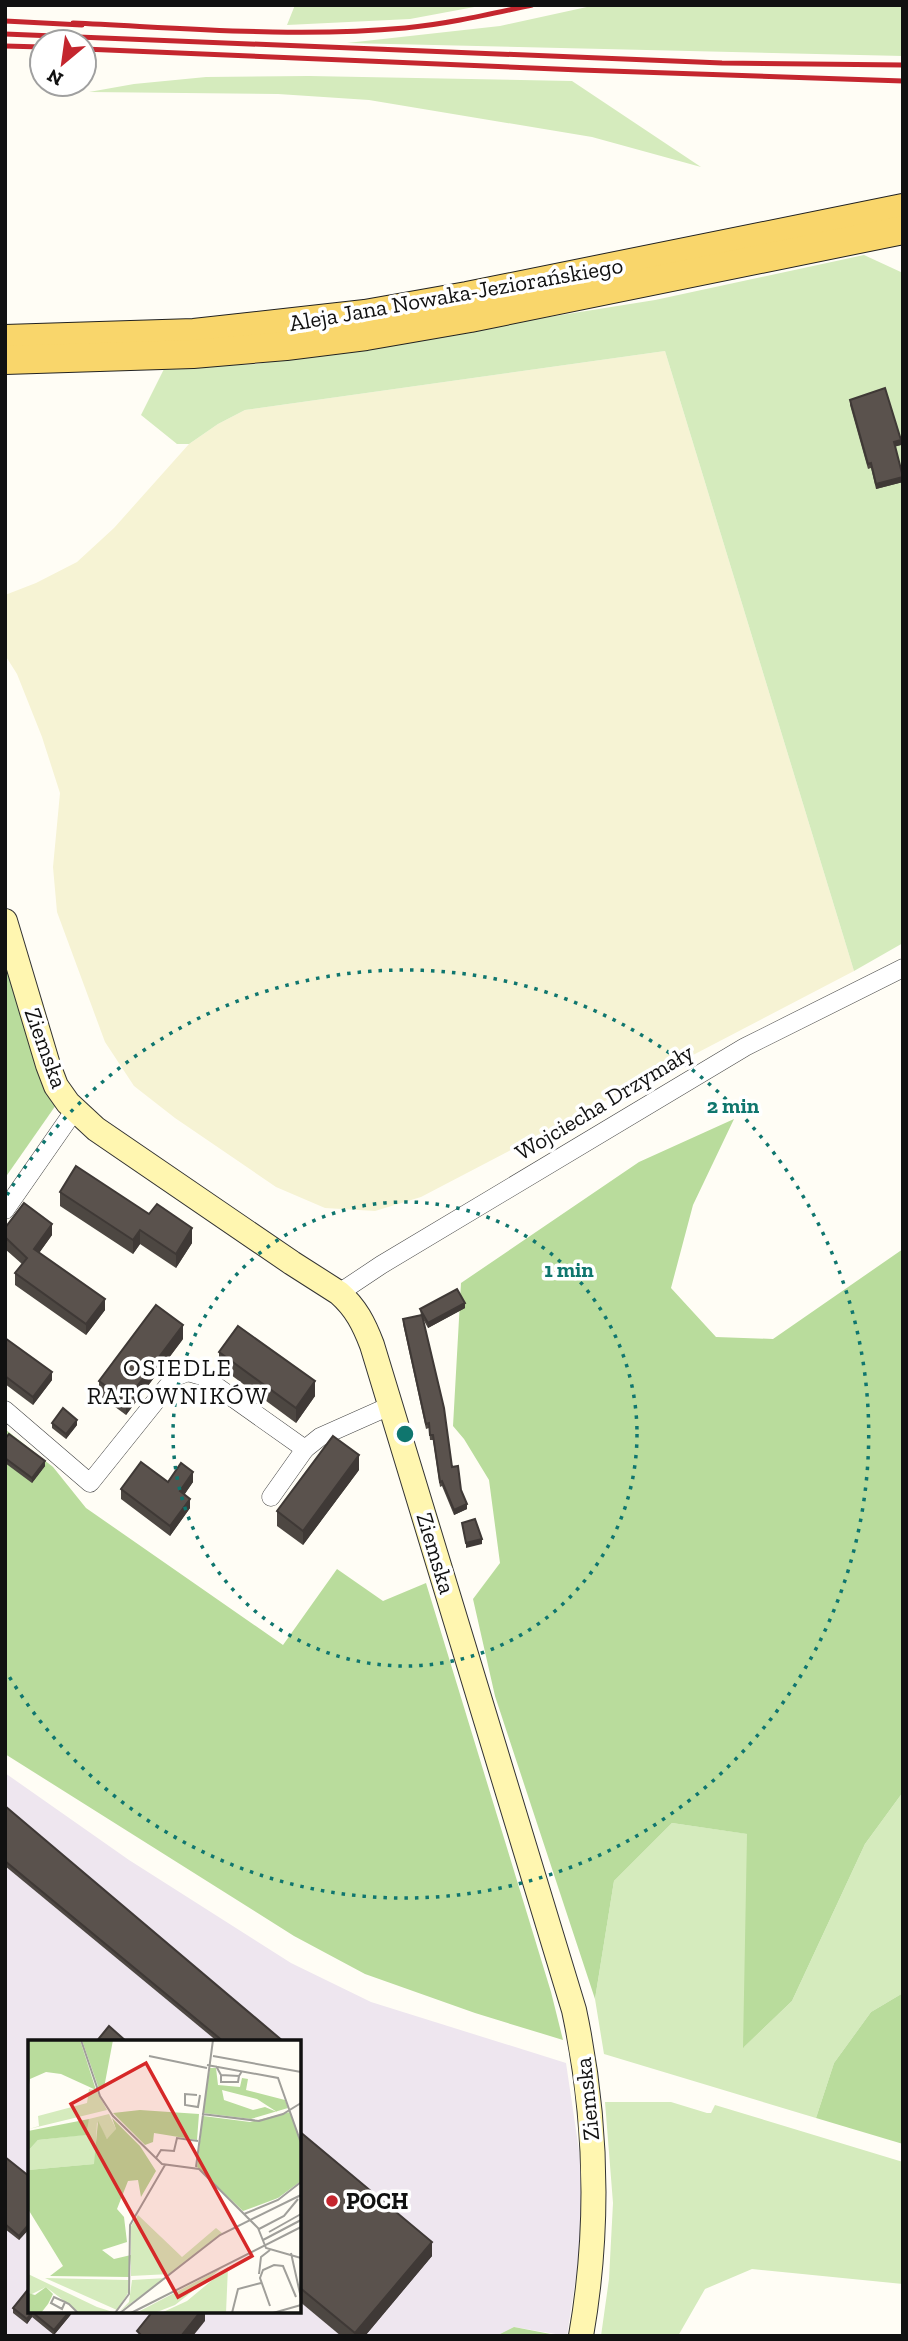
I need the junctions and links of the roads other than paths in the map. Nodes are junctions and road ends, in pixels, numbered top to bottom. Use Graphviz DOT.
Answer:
graph roads {
  1 [pos="903,208"];
  2 [pos="903,230"];
  3 [pos="5,339"];
  4 [pos="5,360"];
  5 [pos="5,921"];
  6 [pos="903,968"];
  7 [pos="74,1111"];
  8 [pos="5,1210"];
  9 [pos="339,1293"];
  10 [pos="392,1405"];
  11 [pos="5,1410"];
  12 [pos="305,1449"];
  13 [pos="271,1497"];
  14 [pos="580,2336"];
  1 -- 3 [label="main road, Aleja Jana Nowaka-Jeziorańskiego"];
  2 -- 4 [label="main road, Aleja Jana Nowaka-Jeziorańskiego"];
  5 -- 7 [label="street, Ziemska"];
  6 -- 9 [label="street, Wojciecha Drzymały"];
  7 -- 8 [label="street"];
  7 -- 9 [label="street, Ziemska"];
  9 -- 10 [label="street, Ziemska"];
  10 -- 12 [label="street"];
  10 -- 14 [label="street, Ziemska"];
  11 -- 12 [label="street"];
  12 -- 13 [label="street"];
}
